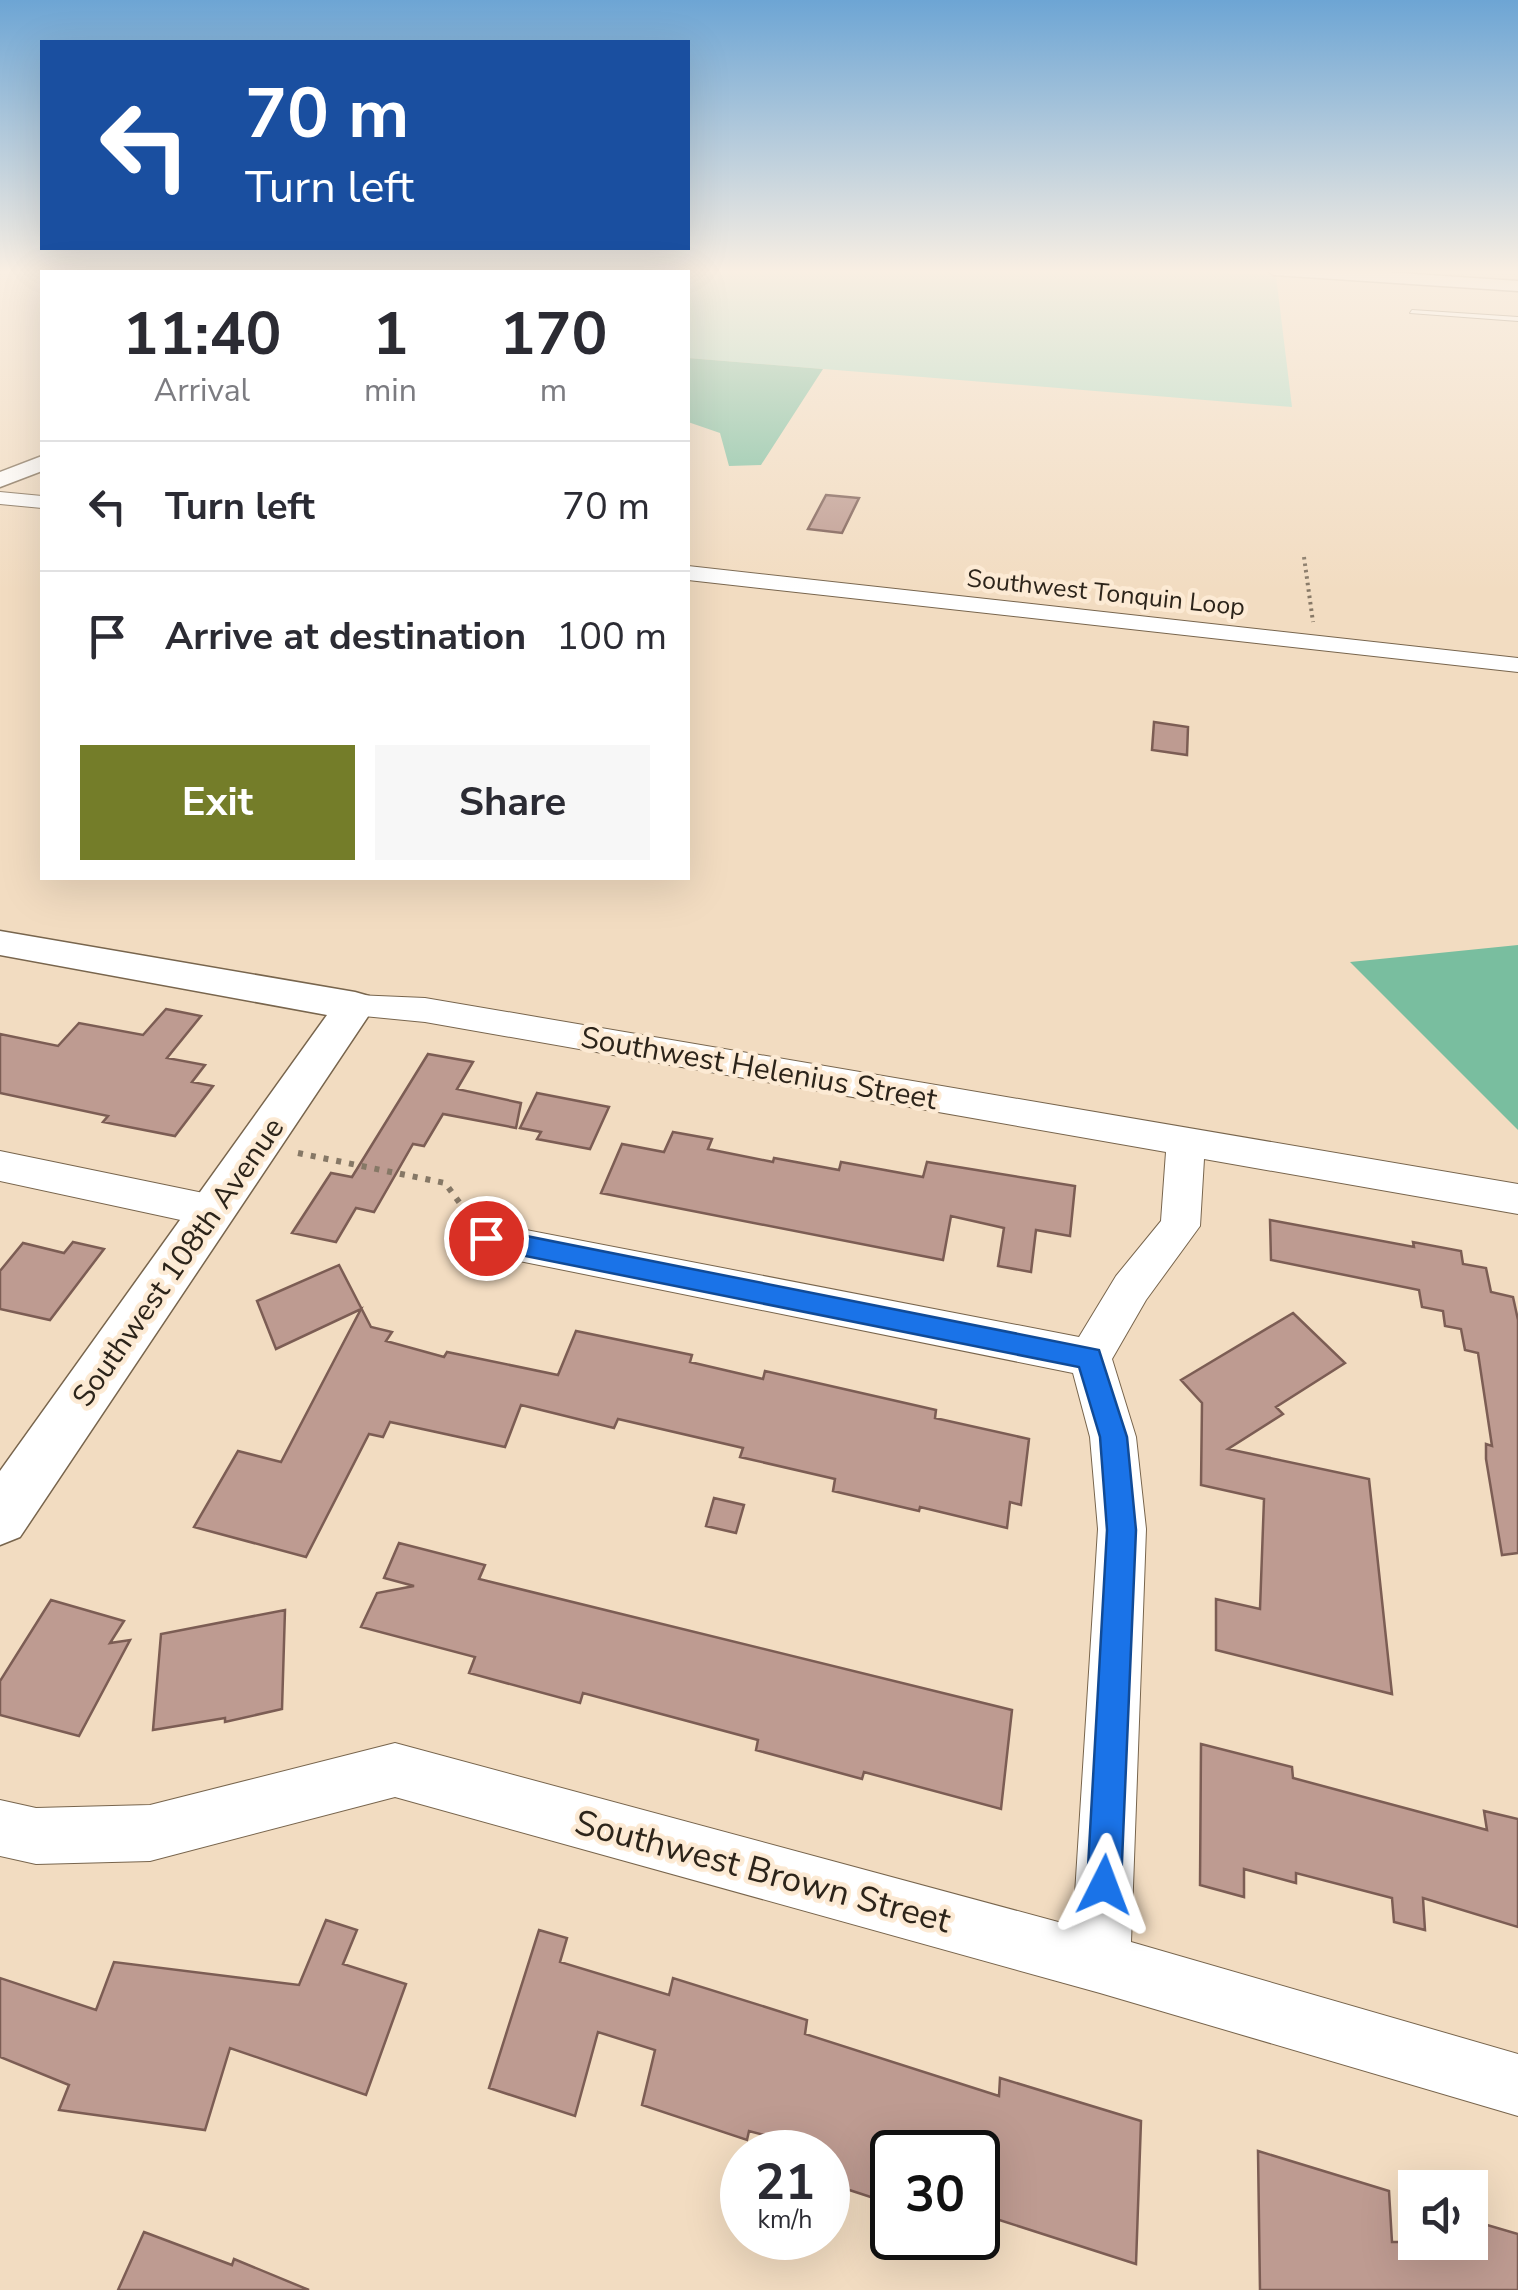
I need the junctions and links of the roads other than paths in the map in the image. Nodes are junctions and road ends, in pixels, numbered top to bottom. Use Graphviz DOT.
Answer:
graph roads {
  1 [pos="40,464"];
  2 [pos="0,480"];
  3 [pos="0,498"];
  4 [pos="40,502"];
  5 [pos="690,574"];
  6 [pos="1518,665"];
  7 [pos="0,944"];
  8 [pos="355,1006"];
  9 [pos="1186,1140"];
  10 [pos="0,1166"];
  11 [pos="1518,1199"];
  12 [pos="213,1212"];
  13 [pos="486,1238"];
  14 [pos="1090,1358"];
  15 [pos="0,1518"];
  16 [pos="0,1828"];
  17 [pos="1100,1963"];
  18 [pos="1518,2085"];
  1 -- 2 [label="street"];
  3 -- 4 [label="street"];
  5 -- 6 [label="street, Southwest Tonquin Loop"];
  7 -- 8 [label="street, Southwest Helenius Street"];
  8 -- 9 [label="street, Southwest Helenius Street"];
  8 -- 12 [label="street, Southwest 108th Avenue"];
  9 -- 11 [label="street, Southwest Helenius Street"];
  9 -- 14 [label="street"];
  10 -- 12 [label="street"];
  12 -- 15 [label="street, Southwest 108th Avenue"];
  13 -- 14 [label="street"];
  14 -- 17 [label="street"];
  16 -- 17 [label="street, Southwest Brown Street"];
  17 -- 18 [label="street, Southwest Brown Street"];
}
